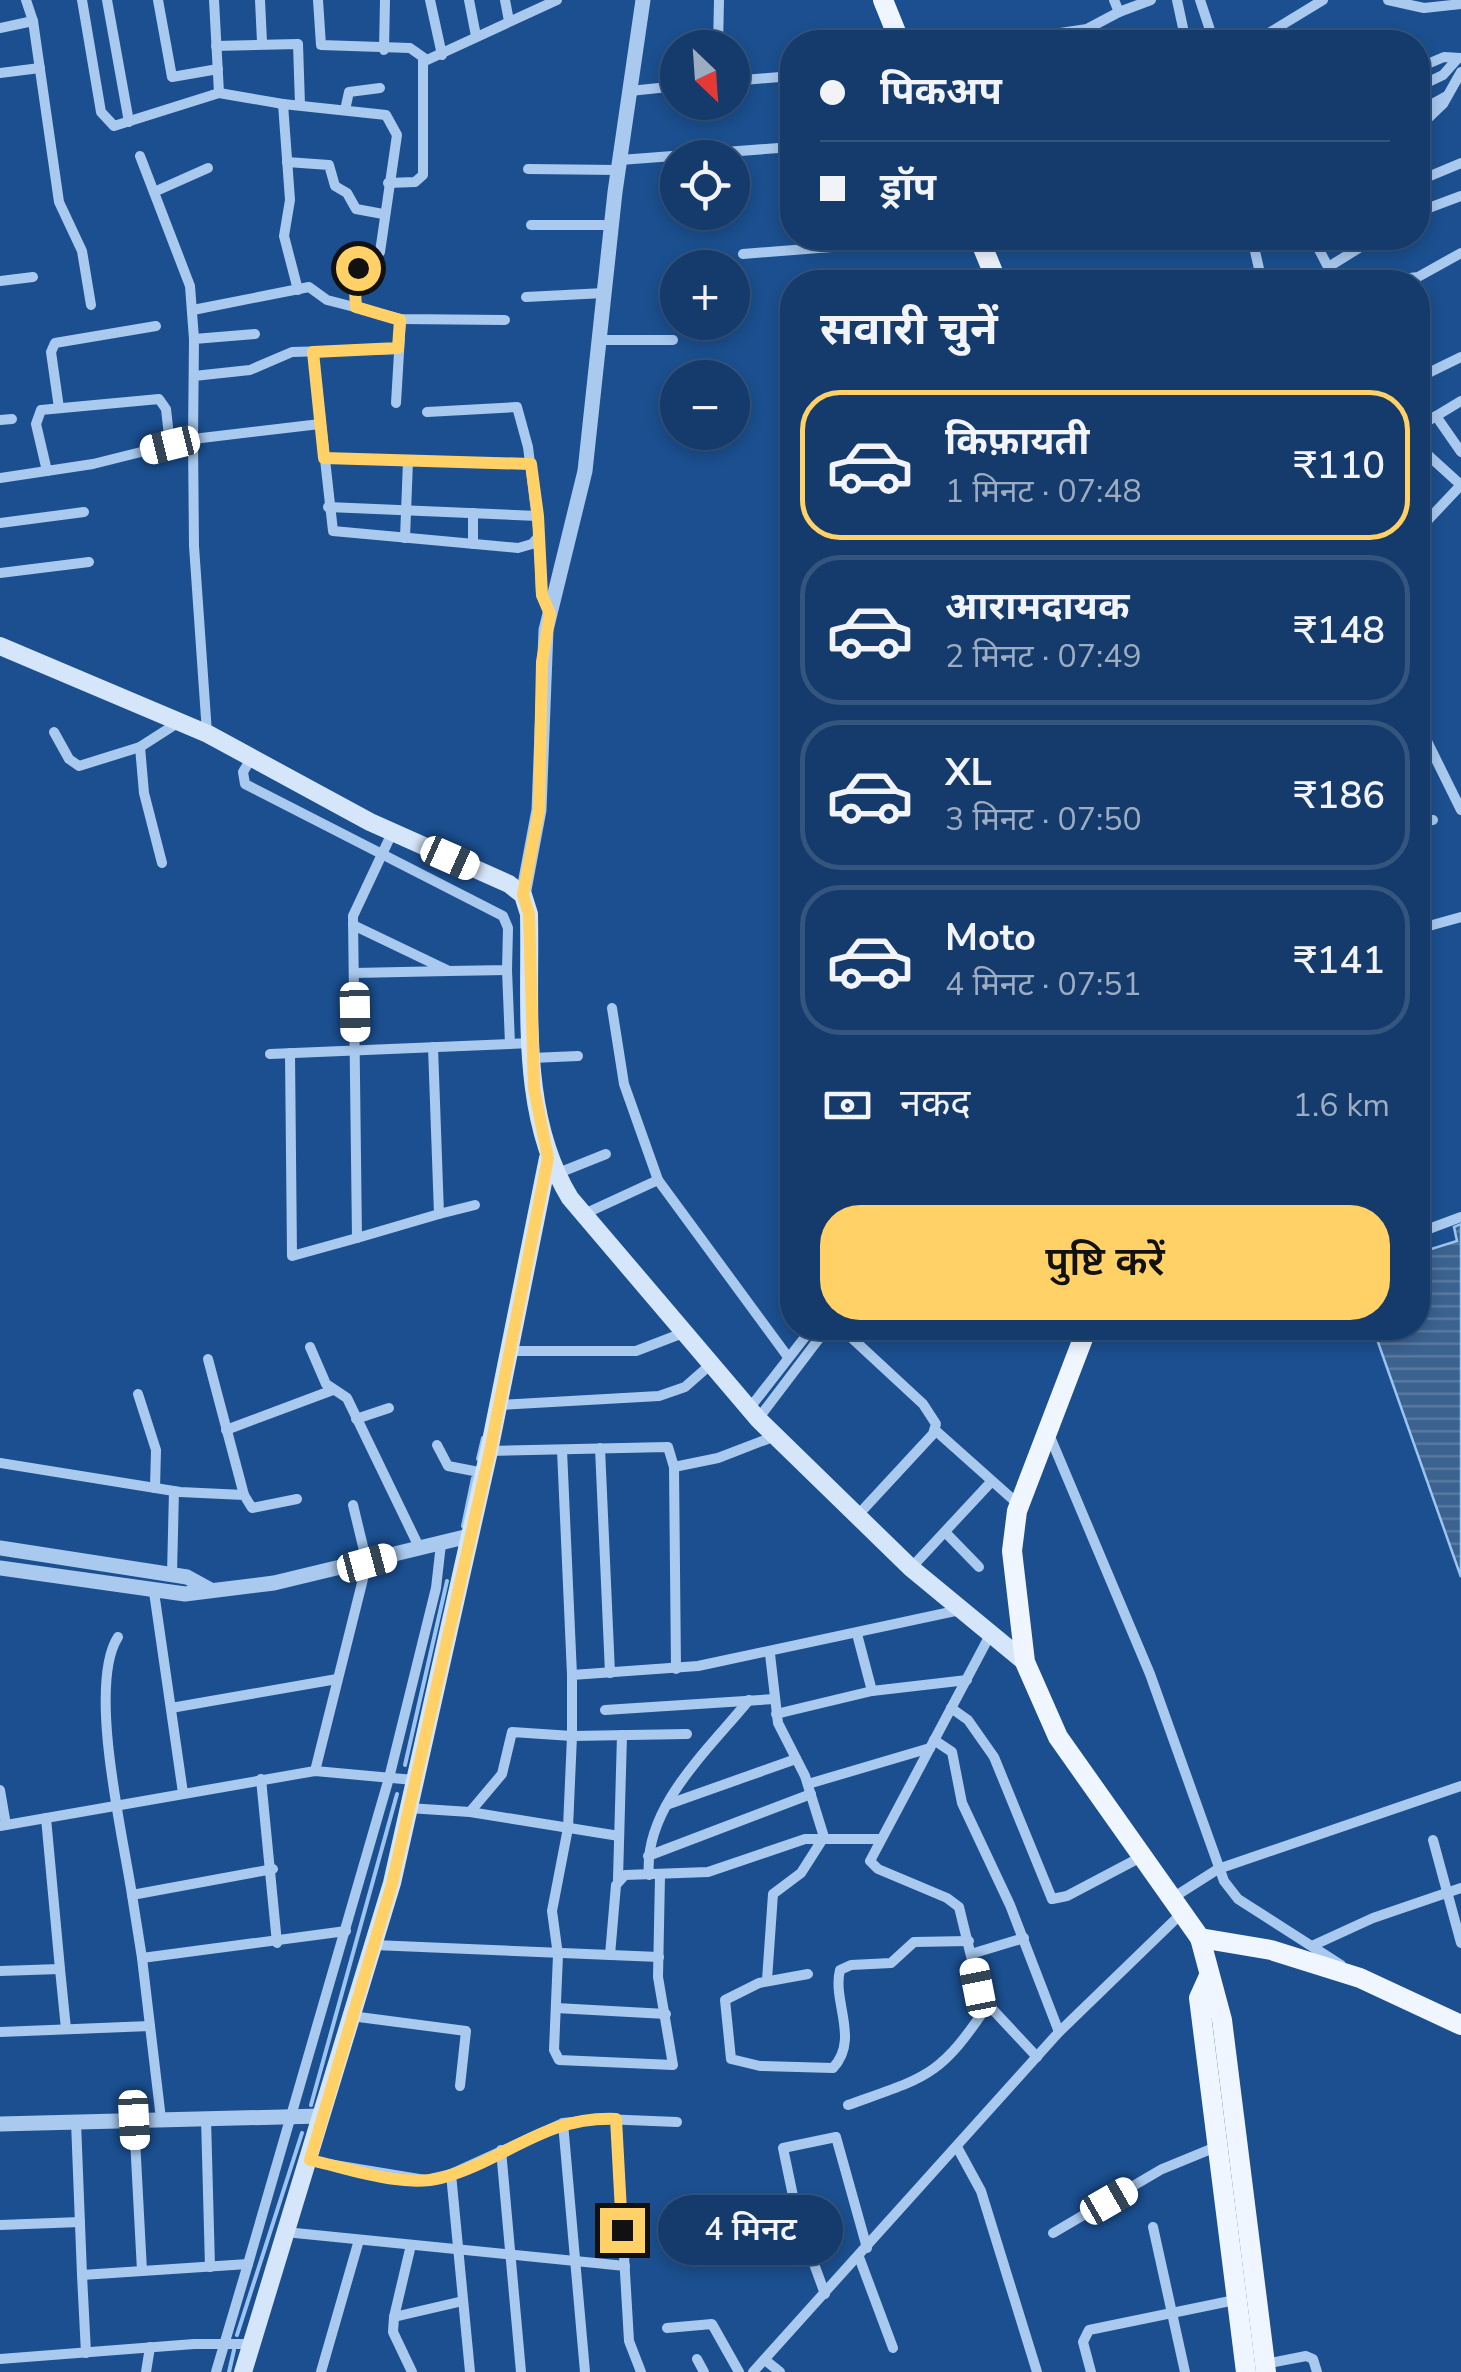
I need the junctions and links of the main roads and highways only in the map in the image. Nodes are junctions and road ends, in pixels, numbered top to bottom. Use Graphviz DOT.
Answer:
graph roads {
  1 [pos="883,0"];
  2 [pos="895,30"];
  3 [pos="0,646"];
  4 [pos="551,1166"];
  5 [pos="1082,1340"];
  6 [pos="1025,1662"];
  7 [pos="1200,1938"];
  8 [pos="1461,2025"];
  9 [pos="1259,2369"];
  10 [pos="243,2372"];
  1 -- 2 [label="main road"];
  3 -- 4 [label="main road"];
  4 -- 6 [label="main road"];
  4 -- 10 [label="main road"];
  5 -- 6 [label="main road"];
  6 -- 7 [label="main road"];
  7 -- 8 [label="main road"];
  7 -- 9 [label="main road"];
}
